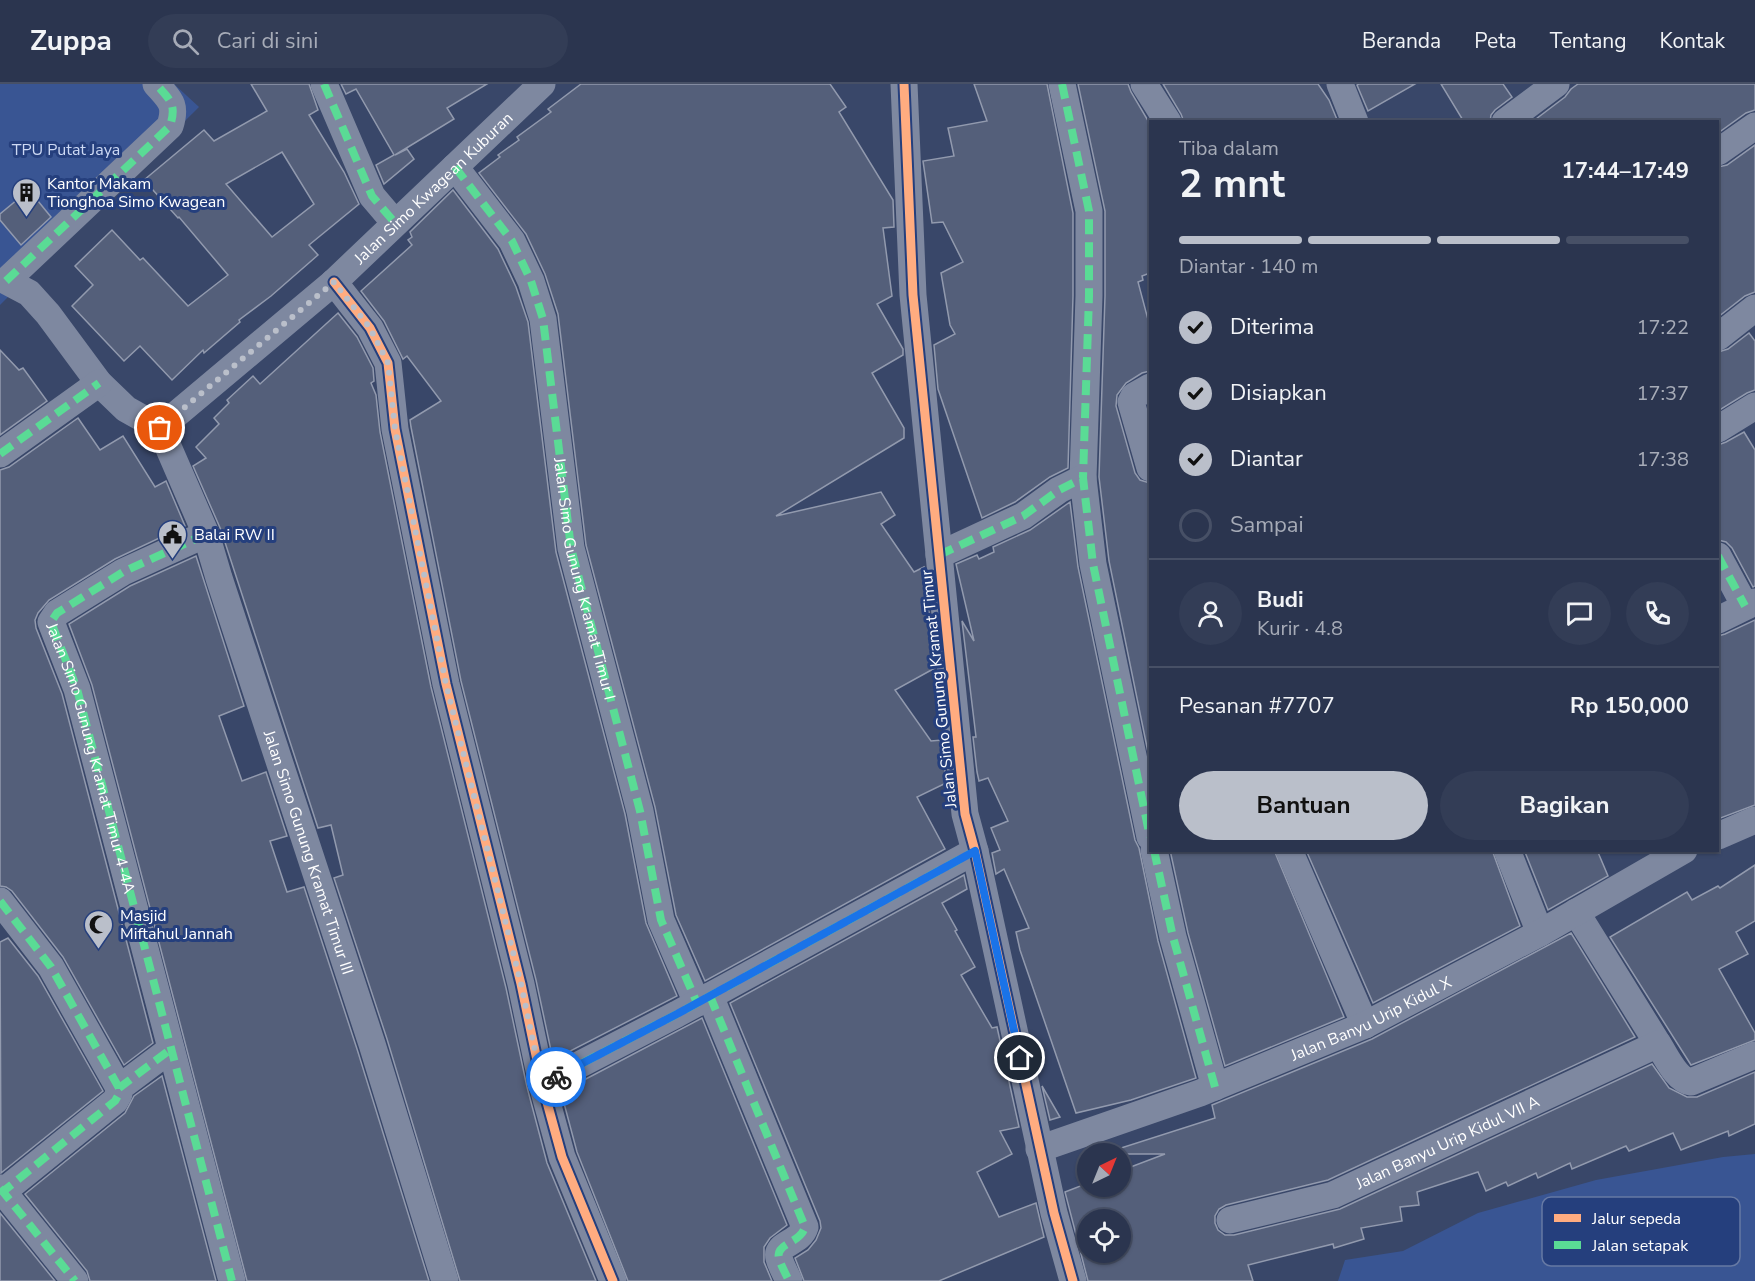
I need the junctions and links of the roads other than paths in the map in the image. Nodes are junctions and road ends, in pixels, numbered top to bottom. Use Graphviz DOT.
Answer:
graph roads {
  1 [pos="156,84"];
  2 [pos="324,84"];
  3 [pos="542,84"];
  4 [pos="904,84"];
  5 [pos="1062,84"];
  6 [pos="1144,84"];
  7 [pos="1340,84"];
  8 [pos="1543,88"];
  9 [pos="1167,120"];
  10 [pos="1354,120"];
  11 [pos="1507,120"];
  12 [pos="1755,126"];
  13 [pos="1719,151"];
  14 [pos="455,167"];
  15 [pos="395,223"];
  16 [pos="334,282"];
  17 [pos="1755,308"];
  18 [pos="1719,336"];
  19 [pos="99,383"];
  20 [pos="1149,388"];
  21 [pos="1755,406"];
  22 [pos="160,428"];
  23 [pos="1719,428"];
  24 [pos="0,454"];
  25 [pos="1149,465"];
  26 [pos="1083,478"];
  27 [pos="206,534"];
  28 [pos="939,555"];
  29 [pos="1719,558"];
  30 [pos="1750,604"];
  31 [pos="1719,620"];
  32 [pos="1755,820"];
  33 [pos="1149,832"];
  34 [pos="1719,836"];
  35 [pos="975,851"];
  36 [pos="1154,852"];
  37 [pos="1290,852"];
  38 [pos="1508,852"];
  39 [pos="1676,852"];
  40 [pos="0,901"];
  41 [pos="1576,912"];
  42 [pos="1540,933"];
  43 [pos="704,999"];
  44 [pos="1365,1025"];
  45 [pos="1658,1044"];
  46 [pos="171,1049"];
  47 [pos="1755,1055"];
  48 [pos="542,1084"];
  49 [pos="1215,1087"];
  50 [pos="119,1088"];
  51 [pos="1039,1149"];
  52 [pos="1,1191"];
  53 [pos="1230,1220"];
  54 [pos="75,1281"];
  55 [pos="232,1281"];
  56 [pos="445,1281"];
  57 [pos="613,1281"];
  58 [pos="789,1281"];
  59 [pos="1072,1281"];
  1 -- 19 [label="street"];
  2 -- 15 [label="street"];
  3 -- 14 [label="street, Jalan Simo Kwagean Kuburan"];
  4 -- 28 [label="street, Jalan Simo Gunung Kramat Timur"];
  5 -- 26 [label="street"];
  6 -- 9 [label="street"];
  7 -- 10 [label="street"];
  8 -- 11 [label="street"];
  12 -- 13 [label="street"];
  14 -- 15 [label="street, Jalan Simo Kwagean Kuburan"];
  14 -- 43 [label="street, Jalan Simo Gunung Kramat Timur I"];
  15 -- 16 [label="street, Jalan Simo Kwagean Kuburan"];
  16 -- 22 [label="street, Jalan Simo Kwagean Kuburan"];
  16 -- 48 [label="street"];
  17 -- 18 [label="street"];
  19 -- 22 [label="street"];
  19 -- 24 [label="street"];
  20 -- 25 [label="street"];
  21 -- 23 [label="street"];
  22 -- 27 [label="street, Jalan Simo Gunung Kramat Timur III"];
  26 -- 28 [label="street"];
  26 -- 33 [label="street"];
  27 -- 46 [label="street, Jalan Simo Gunung Kramat Timur 4-4A"];
  27 -- 56 [label="street, Jalan Simo Gunung Kramat Timur III"];
  28 -- 35 [label="street, Jalan Simo Gunung Kramat Timur"];
  29 -- 30 [label="street"];
  30 -- 31 [label="street"];
  32 -- 34 [label="street"];
  35 -- 43 [label="street"];
  35 -- 51 [label="street, Jalan Simo Gunung Kramat Timur"];
  36 -- 49 [label="street"];
  37 -- 44 [label="street"];
  38 -- 42 [label="street"];
  39 -- 41 [label="street, Jalan Banyu Urip Kidul X"];
  40 -- 50 [label="street"];
  41 -- 42 [label="street, Jalan Banyu Urip Kidul X"];
  41 -- 45 [label="street"];
  42 -- 44 [label="street, Jalan Banyu Urip Kidul X"];
  43 -- 48 [label="street"];
  43 -- 58 [label="street, Jalan Simo Gunung Kramat Timur I"];
  44 -- 49 [label="street, Jalan Banyu Urip Kidul X"];
  45 -- 47 [label="street"];
  45 -- 53 [label="street, Jalan Banyu Urip Kidul VII A"];
  46 -- 50 [label="street"];
  46 -- 55 [label="street, Jalan Simo Gunung Kramat Timur 4-4A"];
  48 -- 57 [label="street"];
  49 -- 51 [label="street, Jalan Banyu Urip Kidul X"];
  50 -- 52 [label="street"];
  51 -- 59 [label="street, Jalan Simo Gunung Kramat Timur"];
  52 -- 54 [label="street"];
}
